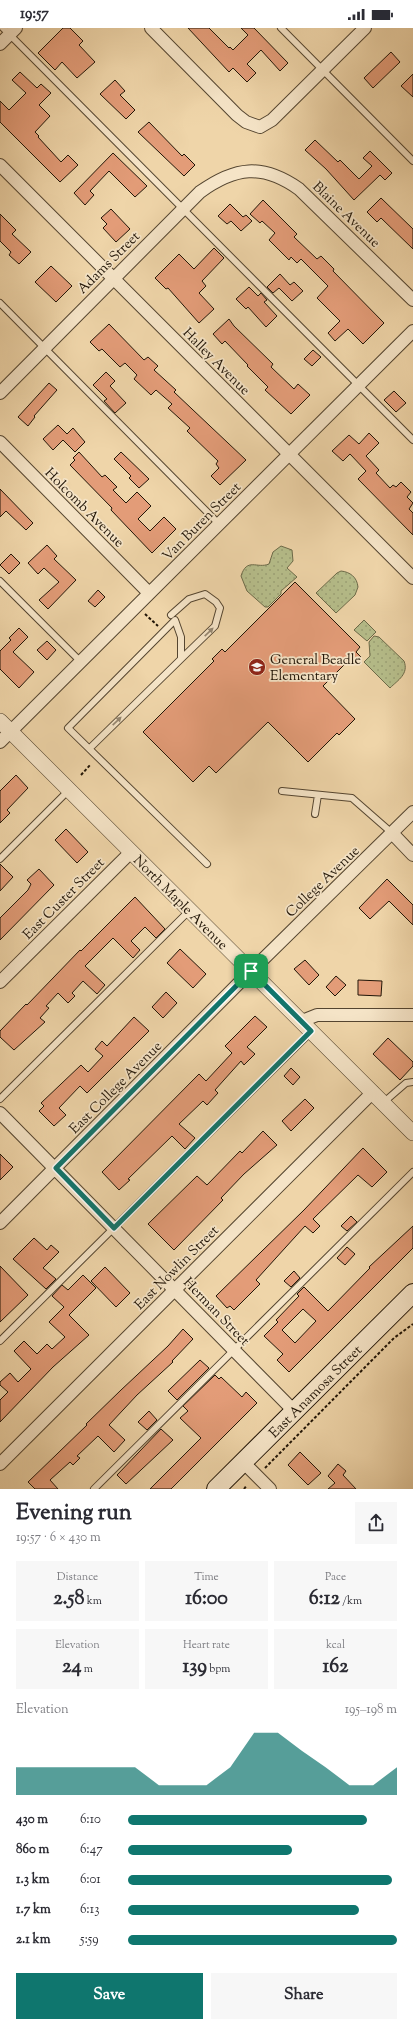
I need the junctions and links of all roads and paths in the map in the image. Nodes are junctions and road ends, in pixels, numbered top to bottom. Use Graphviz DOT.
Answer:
graph roads {
  1 [pos="151,28"];
  2 [pos="281,28"];
  3 [pos="366,28"];
  4 [pos="9,30"];
  5 [pos="0,44"];
  6 [pos="323,70"];
  7 [pos="413,161"];
  8 [pos="0,165"];
  9 [pos="248,171"];
  10 [pos="182,209"];
  11 [pos="113,278"];
  12 [pos="413,300"];
  13 [pos="0,303"];
  14 [pos="413,332"];
  15 [pos="44,348"];
  16 [pos="358,386"];
  17 [pos="0,393"];
  18 [pos="413,440"];
  19 [pos="0,442"];
  20 [pos="290,454"];
  21 [pos="219,524"];
  22 [pos="413,578"];
  23 [pos="0,581"];
  24 [pos="149,593"];
  25 [pos="145,614"];
  26 [pos="171,615"];
  27 [pos="158,627"];
  28 [pos="181,659"];
  29 [pos="80,662"];
  30 [pos="4,731"];
  31 [pos="90,748"];
  32 [pos="91,764"];
  33 [pos="81,775"];
  34 [pos="69,790"];
  35 [pos="282,791"];
  36 [pos="318,795"];
  37 [pos="413,812"];
  38 [pos="315,814"];
  39 [pos="392,833"];
  40 [pos="131,852"];
  41 [pos="413,854"];
  42 [pos="0,859"];
  43 [pos="207,864"];
  44 [pos="190,911"];
  45 [pos="251,971"];
  46 [pos="0,982"];
  47 [pos="413,1015"];
  48 [pos="307,1026"];
  49 [pos="413,1082"];
  50 [pos="0,1098"];
  51 [pos="378,1098"];
  52 [pos="0,1113"];
  53 [pos="413,1133"];
  54 [pos="56,1168"];
  55 [pos="413,1172"];
  56 [pos="0,1223"];
  57 [pos="114,1228"];
  58 [pos="175,1289"];
  59 [pos="413,1293"];
  60 [pos="413,1324"];
  61 [pos="0,1341"];
  62 [pos="235,1350"];
  63 [pos="294,1411"];
  64 [pos="243,1462"];
  65 [pos="0,1464"];
  66 [pos="265,1468"];
  67 [pos="247,1485"];
  68 [pos="94,1489"];
  69 [pos="216,1489"];
  70 [pos="244,1489"];
  71 [pos="270,1489"];
  1 -- 6 [label="street"];
  2 -- 6 [label="lane"];
  3 -- 6 [label="street"];
  4 -- 5 [label="street"];
  4 -- 10 [label="lane"];
  6 -- 7 [label="lane"];
  8 -- 11 [label="street, Halley Avenue"];
  9 -- 10 [label="street, Adams Street"];
  9 -- 12 [label="street, Blaine Avenue"];
  10 -- 11 [label="street, Adams Street"];
  10 -- 16 [label="lane"];
  11 -- 15 [label="street, Adams Street"];
  11 -- 20 [label="street, Halley Avenue"];
  13 -- 15 [label="lane"];
  14 -- 16 [label="street, Van Buren Street"];
  15 -- 17 [label="street, Adams Street"];
  15 -- 21 [label="lane"];
  16 -- 18 [label="lane"];
  16 -- 20 [label="street, Van Buren Street"];
  19 -- 24 [label="street, Holcomb Avenue"];
  20 -- 21 [label="street, Van Buren Street"];
  20 -- 22 [label="street, Halley Avenue"];
  21 -- 24 [label="street, Van Buren Street"];
  23 -- 29 [label="lane"];
  24 -- 29 [label="street, Van Buren Street"];
  25 -- 27 [label="path"];
  28 -- 26 [label="lane, one-way"];
  31 -- 28 [label="lane, one-way"];
  28 -- 31 [label="lane"];
  29 -- 30 [label="street, Van Buren Street"];
  30 -- 34 [label="street, North Maple Avenue"];
  31 -- 43 [label="lane"];
  32 -- 33 [label="path"];
  34 -- 40 [label="street, North Maple Avenue"];
  34 -- 42 [label="lane"];
  35 -- 36 [label="lane"];
  36 -- 38 [label="lane"];
  36 -- 39 [label="lane"];
  37 -- 39 [label="street, College Avenue"];
  39 -- 41 [label="street"];
  39 -- 45 [label="street, College Avenue"];
  40 -- 44 [label="street, North Maple Avenue"];
  40 -- 46 [label="street, East Custer Street"];
  44 -- 45 [label="street, North Maple Avenue"];
  44 -- 50 [label="lane"];
  45 -- 48 [label="street, North Maple Avenue"];
  45 -- 54 [label="street, East College Avenue"];
  47 -- 48 [label="street"];
  48 -- 51 [label="street, North Maple Avenue"];
  48 -- 57 [label="lane"];
  49 -- 51 [label="lane"];
  51 -- 53 [label="street, North Maple Avenue"];
  51 -- 58 [label="street, East Nowlin Street"];
  52 -- 54 [label="street, Herman Street"];
  54 -- 56 [label="street, East College Avenue"];
  54 -- 57 [label="street, Herman Street"];
  55 -- 62 [label="lane"];
  57 -- 58 [label="street, Herman Street"];
  57 -- 61 [label="lane"];
  58 -- 62 [label="street, Herman Street"];
  58 -- 65 [label="street, East Nowlin Street"];
  59 -- 63 [label="main road, East Anamosa Street"];
  60 -- 66 [label="path"];
  62 -- 63 [label="street, Herman Street"];
  62 -- 68 [label="lane"];
  63 -- 64 [label="main road, East Anamosa Street"];
  64 -- 69 [label="main road, East Anamosa Street"];
  64 -- 71 [label="street"];
  67 -- 70 [label="path"];
}
